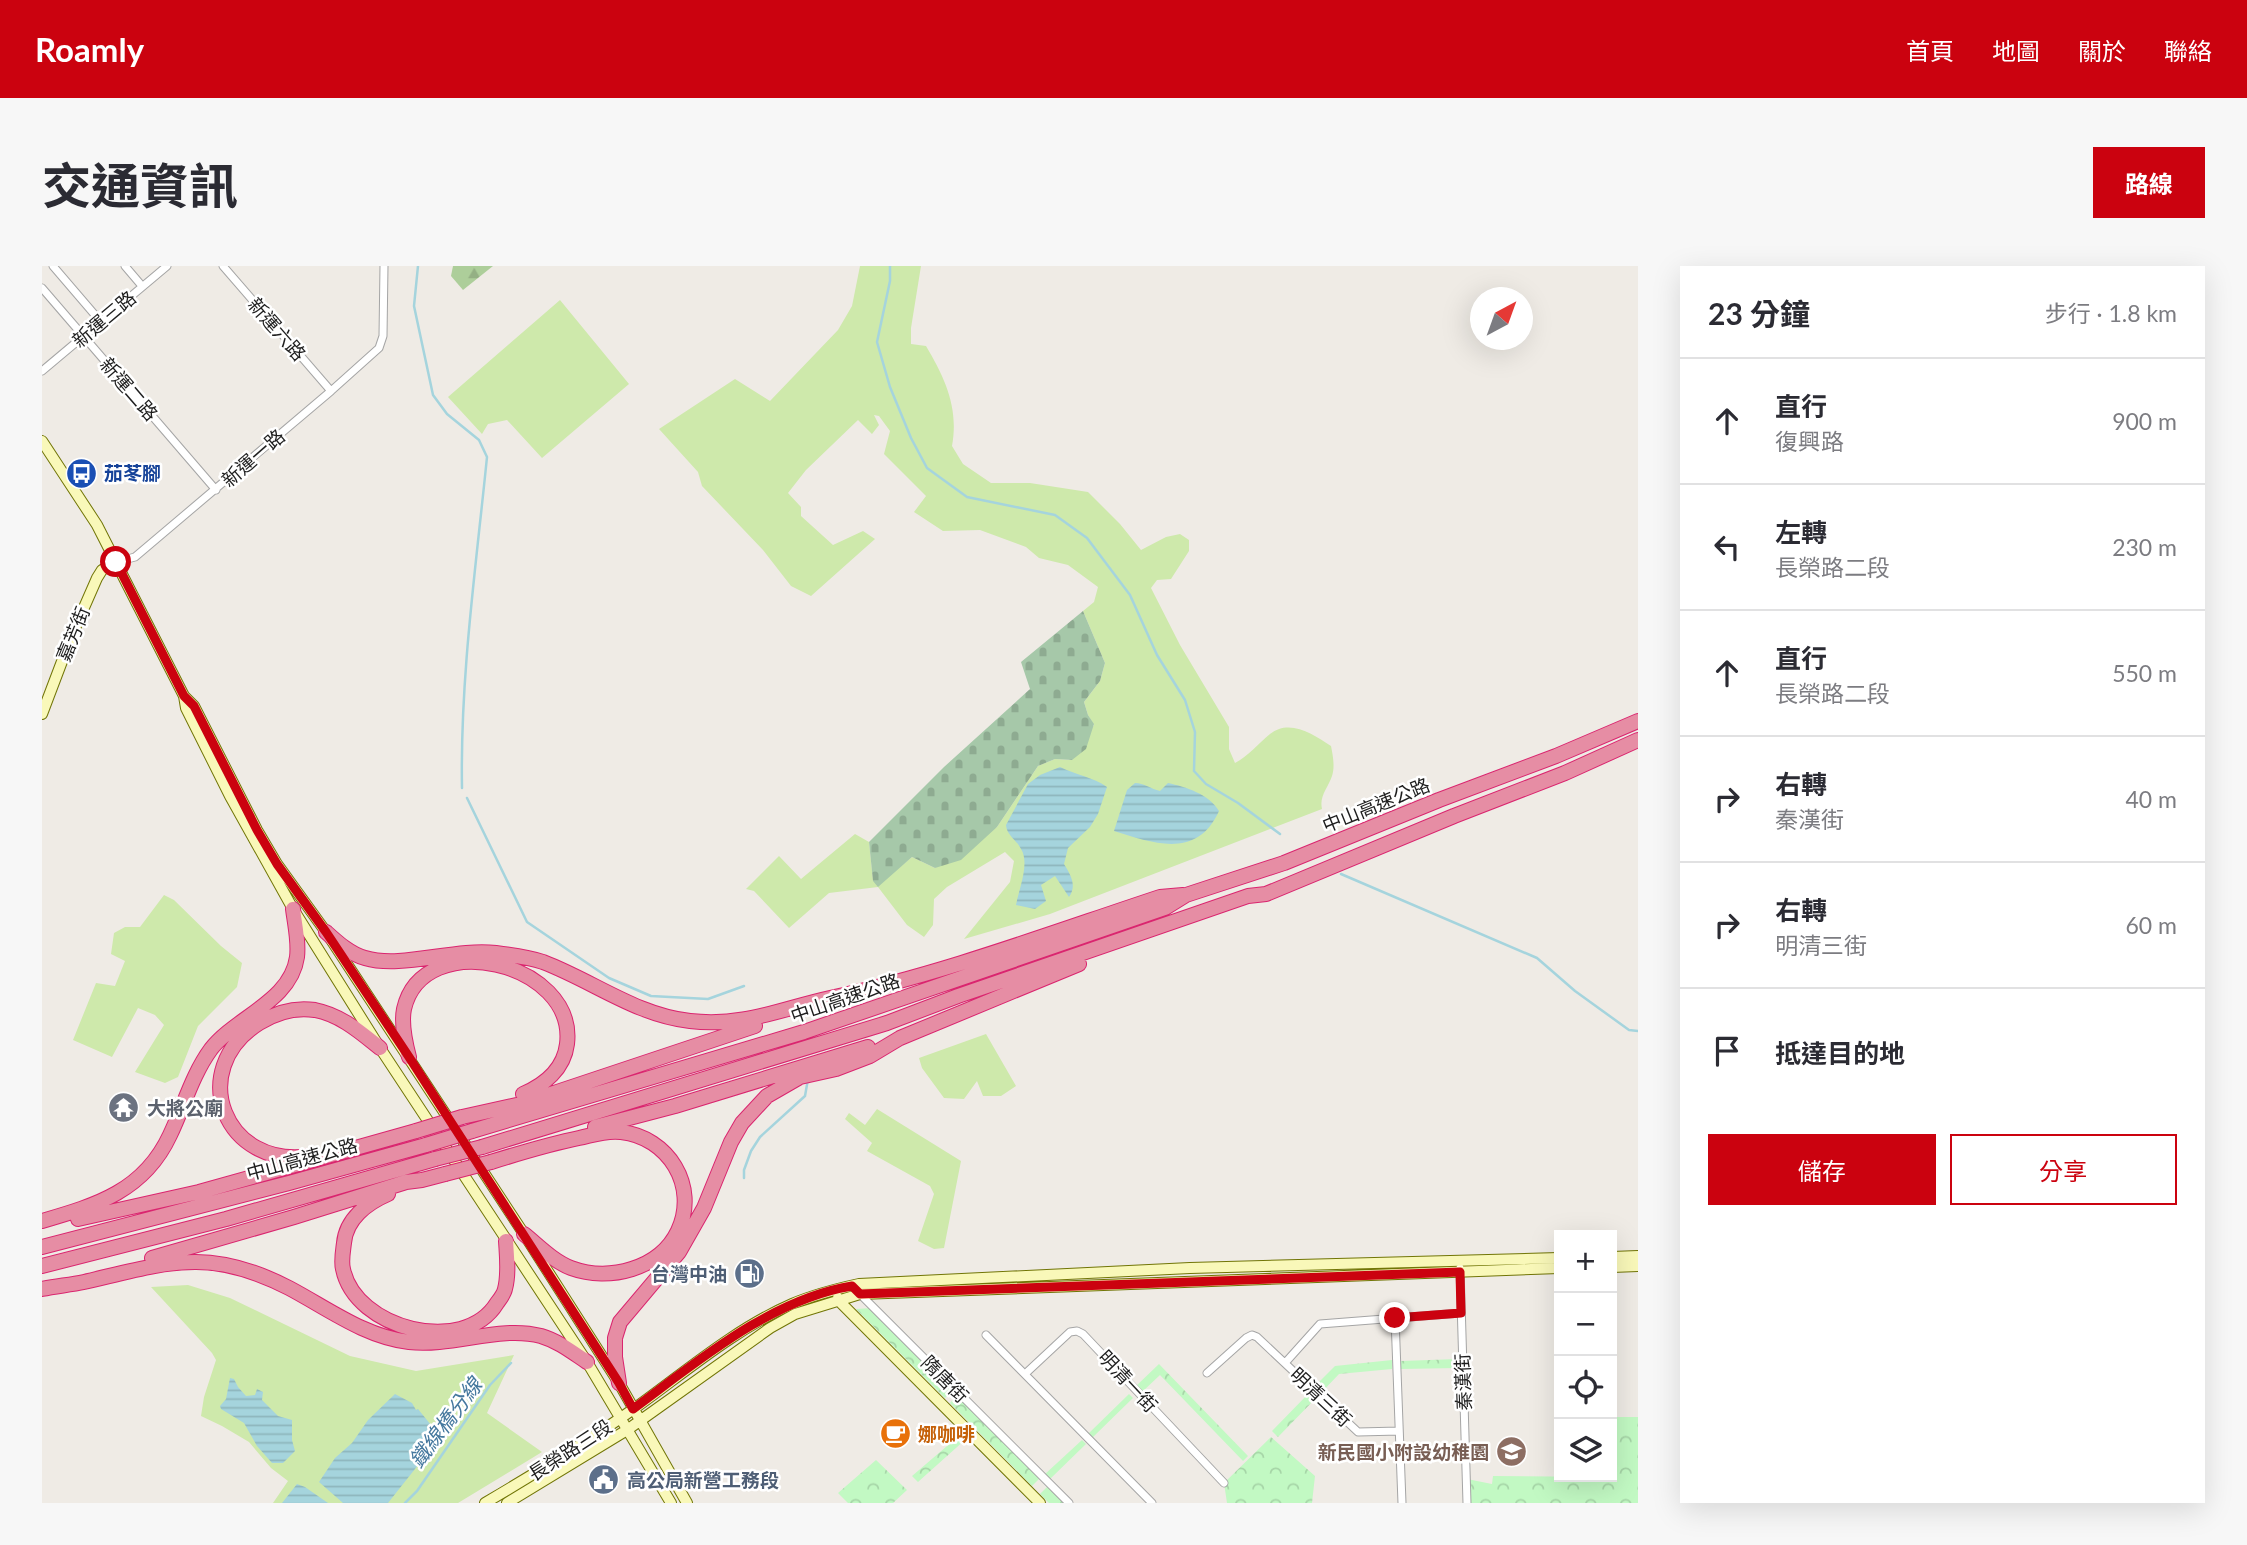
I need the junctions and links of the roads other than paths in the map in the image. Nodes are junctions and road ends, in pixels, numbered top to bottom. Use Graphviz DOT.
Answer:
graph roads {
  1 [pos="53,266"];
  2 [pos="125,266"];
  3 [pos="167,266"];
  4 [pos="223,266"];
  5 [pos="384,266"];
  6 [pos="142,286"];
  7 [pos="42,289"];
  8 [pos="101,321"];
  9 [pos="83,337"];
  10 [pos="42,371"];
  11 [pos="331,391"];
  12 [pos="42,441"];
  13 [pos="216,490"];
  14 [pos="116,562"];
  15 [pos="184,696"];
  16 [pos="42,714"];
  17 [pos="1638,721"];
  18 [pos="1638,740"];
  19 [pos="1266,894"];
  20 [pos="1186,895"];
  21 [pos="293,909"];
  22 [pos="326,932"];
  23 [pos="848,995"];
  24 [pos="900,1038"];
  25 [pos="380,1048"];
  26 [pos="409,1057"];
  27 [pos="487,1111"];
  28 [pos="565,1140"];
  29 [pos="333,1154"];
  30 [pos="422,1180"];
  31 [pos="42,1220"];
  32 [pos="42,1226"];
  33 [pos="524,1234"];
  34 [pos="506,1241"];
  35 [pos="42,1247"];
  36 [pos="1638,1256"];
  37 [pos="1617,1257"];
  38 [pos="1554,1258"];
  39 [pos="42,1266"];
  40 [pos="1460,1266"];
  41 [pos="1638,1266"];
  42 [pos="1223,1267"];
  43 [pos="1617,1267"];
  44 [pos="1554,1268"];
  45 [pos="1351,1269"];
  46 [pos="1225,1280"];
  47 [pos="1050,1281"];
  48 [pos="953,1285"];
  49 [pos="852,1286"];
  50 [pos="49,1288"];
  51 [pos="838,1288"];
  52 [pos="860,1294"];
  53 [pos="838,1300"];
  54 [pos="1461,1313"];
  55 [pos="1395,1318"];
  56 [pos="986,1335"];
  57 [pos="587,1362"];
  58 [pos="1284,1363"];
  59 [pos="1207,1373"];
  60 [pos="1025,1374"];
  61 [pos="619,1383"];
  62 [pos="633,1409"];
  63 [pos="619,1419"];
  64 [pos="640,1421"];
  65 [pos="626,1430"];
  66 [pos="1399,1431"];
  67 [pos="1224,1483"];
  68 [pos="485,1503"];
  69 [pos="507,1503"];
  70 [pos="671,1503"];
  71 [pos="687,1503"];
  72 [pos="1040,1503"];
  73 [pos="1069,1503"];
  74 [pos="1152,1503"];
  75 [pos="1402,1503"];
  76 [pos="1467,1503"];
  1 -- 8 [label="street"];
  2 -- 6 [label="street"];
  3 -- 6 [label="street, 新運三路"];
  4 -- 11 [label="street, 新運六路"];
  5 -- 11 [label="street, 新運一路"];
  6 -- 8 [label="street, 新運三路"];
  7 -- 9 [label="street, 新運二路"];
  8 -- 9 [label="street, 新運三路"];
  9 -- 10 [label="street, 新運三路"];
  9 -- 13 [label="street, 新運二路"];
  11 -- 13 [label="street, 新運一路"];
  12 -- 14 [label="main road"];
  13 -- 14 [label="street, 新運一路"];
  14 -- 15 [label="main road"];
  14 -- 16 [label="main road, 嘉芳街"];
  15 -- 21 [label="main road"];
  15 -- 22 [label="main road"];
  17 -- 20 [label="highway, 中山高速公路"];
  18 -- 19 [label="highway, 中山高速公路"];
  19 -- 24 [label="highway"];
  19 -- 39 [label="highway, 中山高速公路, bridge"];
  20 -- 23 [label="highway"];
  20 -- 35 [label="highway, 中山高速公路, bridge"];
  21 -- 25 [label="main road"];
  21 -- 31 [label="highway"];
  22 -- 23 [label="highway"];
  22 -- 26 [label="main road"];
  23 -- 27 [label="highway"];
  24 -- 28 [label="highway"];
  24 -- 61 [label="highway"];
  25 -- 29 [label="highway"];
  25 -- 34 [label="main road"];
  26 -- 27 [label="highway"];
  26 -- 33 [label="main road"];
  27 -- 29 [label="highway, bridge"];
  28 -- 30 [label="highway, bridge"];
  28 -- 33 [label="highway"];
  29 -- 32 [label="highway"];
  30 -- 34 [label="highway"];
  30 -- 50 [label="highway"];
  33 -- 61 [label="main road"];
  34 -- 57 [label="main road"];
  36 -- 37 [label="main road"];
  38 -- 40 [label="main road"];
  40 -- 44 [label="main road"];
  40 -- 45 [label="main road"];
  40 -- 54 [label="street, 秦漢街"];
  41 -- 43 [label="main road"];
  42 -- 45 [label="main road"];
  42 -- 46 [label="main road"];
  42 -- 47 [label="main road"];
  45 -- 46 [label="main road"];
  46 -- 47 [label="main road"];
  47 -- 48 [label="main road"];
  48 -- 49 [label="main road, 長榮路三段"];
  48 -- 52 [label="main road, 長榮路三段"];
  49 -- 51 [label="main road, 長榮路三段"];
  49 -- 52 [label="street, 隋唐街"];
  50 -- 57 [label="highway"];
  51 -- 53 [label="main road"];
  51 -- 62 [label="main road, 長榮路三段"];
  52 -- 53 [label="main road, 長榮路三段"];
  52 -- 73 [label="street, 隋唐街"];
  53 -- 64 [label="main road, 長榮路三段"];
  53 -- 72 [label="main road, 隋唐街"];
  54 -- 55 [label="street, 明清三街"];
  54 -- 76 [label="street, 秦漢街"];
  55 -- 58 [label="street, 明清三街"];
  55 -- 66 [label="street"];
  56 -- 60 [label="street"];
  57 -- 63 [label="main road"];
  58 -- 59 [label="street, 明清三街"];
  58 -- 66 [label="street, 明清三街"];
  60 -- 67 [label="street, 明清一街"];
  60 -- 74 [label="street"];
  61 -- 62 [label="main road"];
  62 -- 63 [label="main road, 長榮路三段"];
  62 -- 64 [label="main road"];
  63 -- 65 [label="main road"];
  63 -- 68 [label="main road, 長榮路三段"];
  64 -- 65 [label="main road, 長榮路三段"];
  64 -- 71 [label="main road"];
  65 -- 69 [label="main road, 長榮路三段"];
  65 -- 70 [label="main road"];
  66 -- 75 [label="street"];
}
